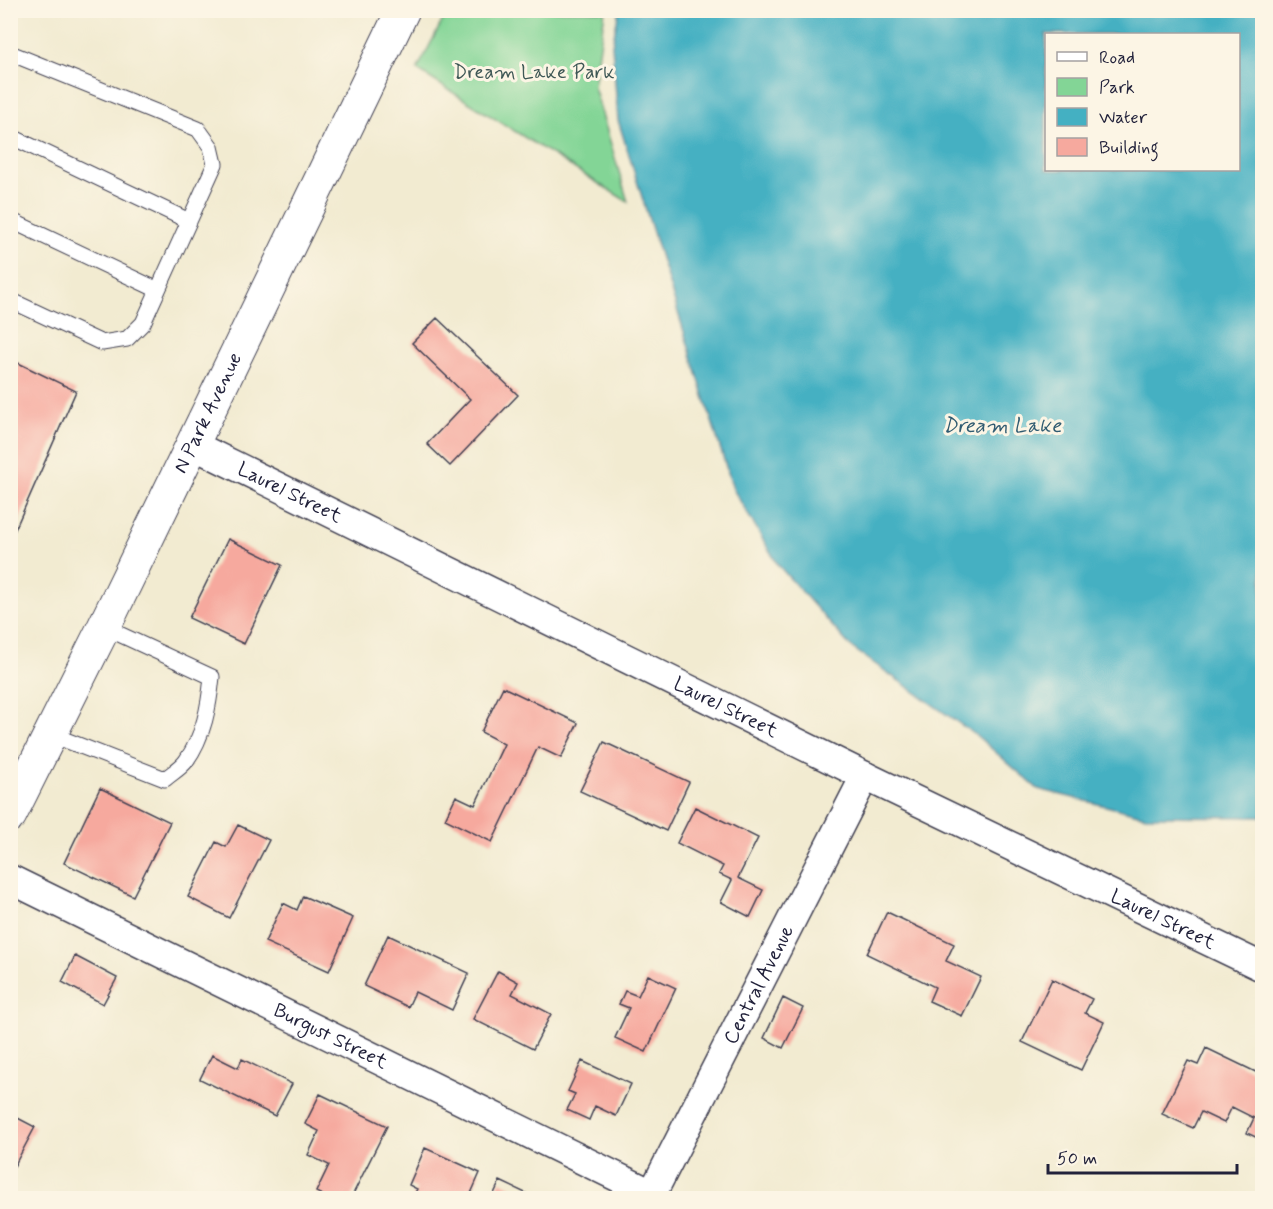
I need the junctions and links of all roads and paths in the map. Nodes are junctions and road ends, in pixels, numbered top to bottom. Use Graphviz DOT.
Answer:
graph roads {
  1 [pos="403,10"];
  2 [pos="10,53"];
  3 [pos="10,136"];
  4 [pos="10,220"];
  5 [pos="189,221"];
  6 [pos="158,290"];
  7 [pos="10,300"];
  8 [pos="191,444"];
  9 [pos="104,627"];
  10 [pos="50,734"];
  11 [pos="865,776"];
  12 [pos="10,815"];
  13 [pos="10,879"];
  14 [pos="1263,967"];
  15 [pos="652,1194"];
  1 -- 8 [label="main road, N Park Avenue"];
  2 -- 5 [label="lane"];
  3 -- 5 [label="lane"];
  4 -- 6 [label="lane"];
  5 -- 6 [label="lane"];
  6 -- 7 [label="lane"];
  8 -- 9 [label="main road, N Park Avenue"];
  8 -- 11 [label="street, Laurel Street"];
  9 -- 10 [label="main road, N Park Avenue"];
  9 -- 10 [label="lane"];
  10 -- 12 [label="main road, N Park Avenue"];
  11 -- 14 [label="street, Laurel Street"];
  11 -- 15 [label="street, Central Avenue"];
  13 -- 15 [label="street, Burgust Street"];
}
